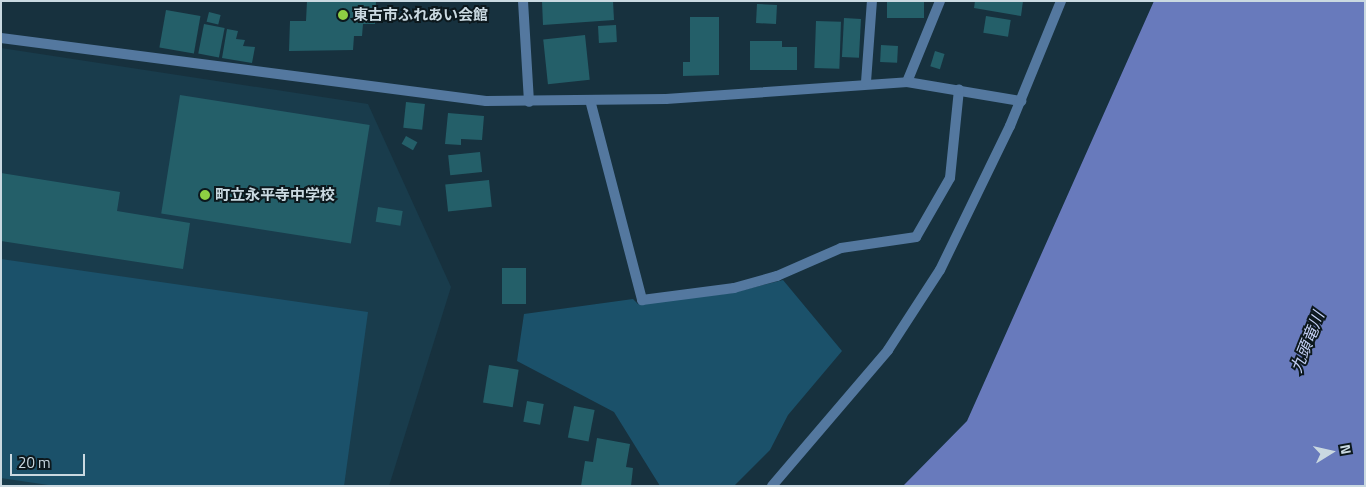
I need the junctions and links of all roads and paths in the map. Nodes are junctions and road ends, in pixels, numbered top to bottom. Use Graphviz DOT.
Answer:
graph roads {
  1 [pos="523,1"];
  2 [pos="872,1"];
  3 [pos="940,1"];
  4 [pos="1061,1"];
  5 [pos="1,38"];
  6 [pos="866,82"];
  7 [pos="907,82"];
  8 [pos="960,89"];
  9 [pos="590,100"];
  10 [pos="1021,101"];
  11 [pos="529,102"];
  12 [pos="772,486"];
  1 -- 11 [label="street"];
  2 -- 6 [label="street"];
  3 -- 7 [label="street"];
  4 -- 10 [label="street"];
  5 -- 11 [label="street"];
  6 -- 7 [label="street"];
  6 -- 9 [label="street"];
  7 -- 8 [label="street"];
  8 -- 9 [label="street"];
  8 -- 10 [label="street"];
  9 -- 11 [label="street"];
  10 -- 12 [label="street"];
}
